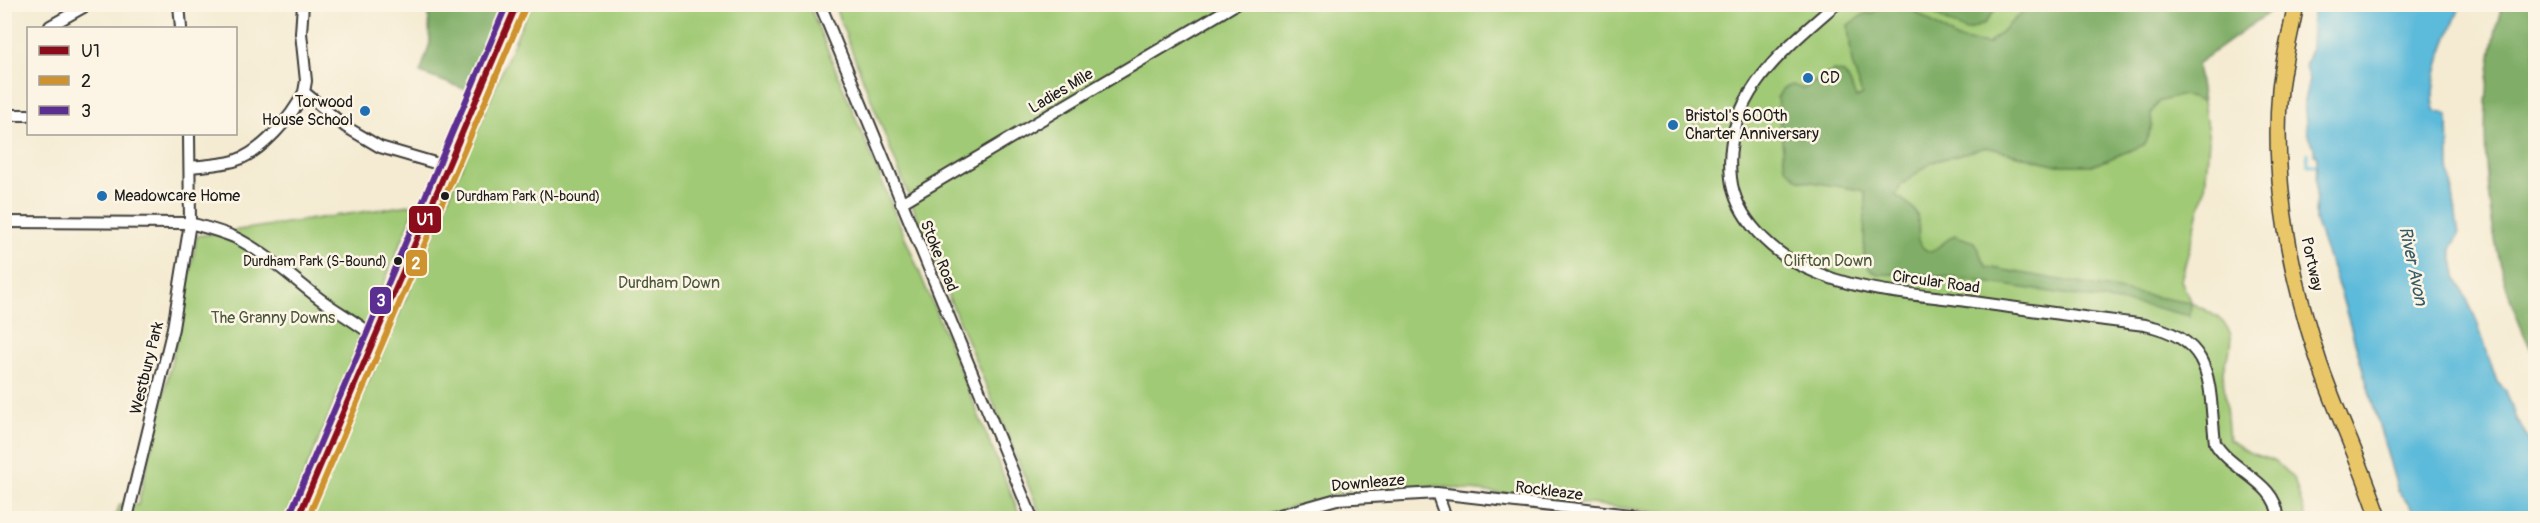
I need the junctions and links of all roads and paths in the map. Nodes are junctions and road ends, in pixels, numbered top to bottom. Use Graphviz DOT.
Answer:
graph roads {
  1 [pos="89,4"];
  2 [pos="179,4"];
  3 [pos="303,4"];
  4 [pos="517,4"];
  5 [pos="820,4"];
  6 [pos="1236,4"];
  7 [pos="1836,4"];
  8 [pos="2296,4"];
  9 [pos="50,26"];
  10 [pos="181,27"];
  11 [pos="304,92"];
  12 [pos="4,115"];
  13 [pos="27,115"];
  14 [pos="189,135"];
  15 [pos="435,163"];
  16 [pos="191,167"];
  17 [pos="901,203"];
  18 [pos="4,222"];
  19 [pos="190,223"];
  20 [pos="354,320"];
  21 [pos="384,320"];
  22 [pos="376,338"];
  23 [pos="1437,493"];
  24 [pos="127,519"];
  25 [pos="298,519"];
  26 [pos="1032,519"];
  27 [pos="1269,519"];
  28 [pos="1446,519"];
  29 [pos="1657,519"];
  30 [pos="2278,519"];
  31 [pos="2379,519"];
  1 -- 9 [label="street"];
  2 -- 10 [label="street"];
  3 -- 11 [label="street"];
  4 -- 21 [label="main road"];
  5 -- 17 [label="street, Stoke Road"];
  6 -- 17 [label="street, Ladies Mile"];
  7 -- 30 [label="street, Circular Road"];
  8 -- 31 [label="highway, Portway"];
  11 -- 15 [label="street"];
  11 -- 16 [label="street"];
  12 -- 13 [label="street"];
  14 -- 16 [label="street, Westbury Park"];
  16 -- 19 [label="street, Westbury Park"];
  17 -- 26 [label="street, Stoke Road"];
  18 -- 19 [label="street"];
  19 -- 20 [label="street"];
  19 -- 24 [label="street, Westbury Park"];
  20 -- 21 [label="street"];
  20 -- 22 [label="street"];
  21 -- 22 [label="main road"];
  22 -- 25 [label="main road"];
  23 -- 27 [label="street, Downleaze"];
  23 -- 28 [label="street"];
  23 -- 29 [label="street, Rockleaze"];
}
